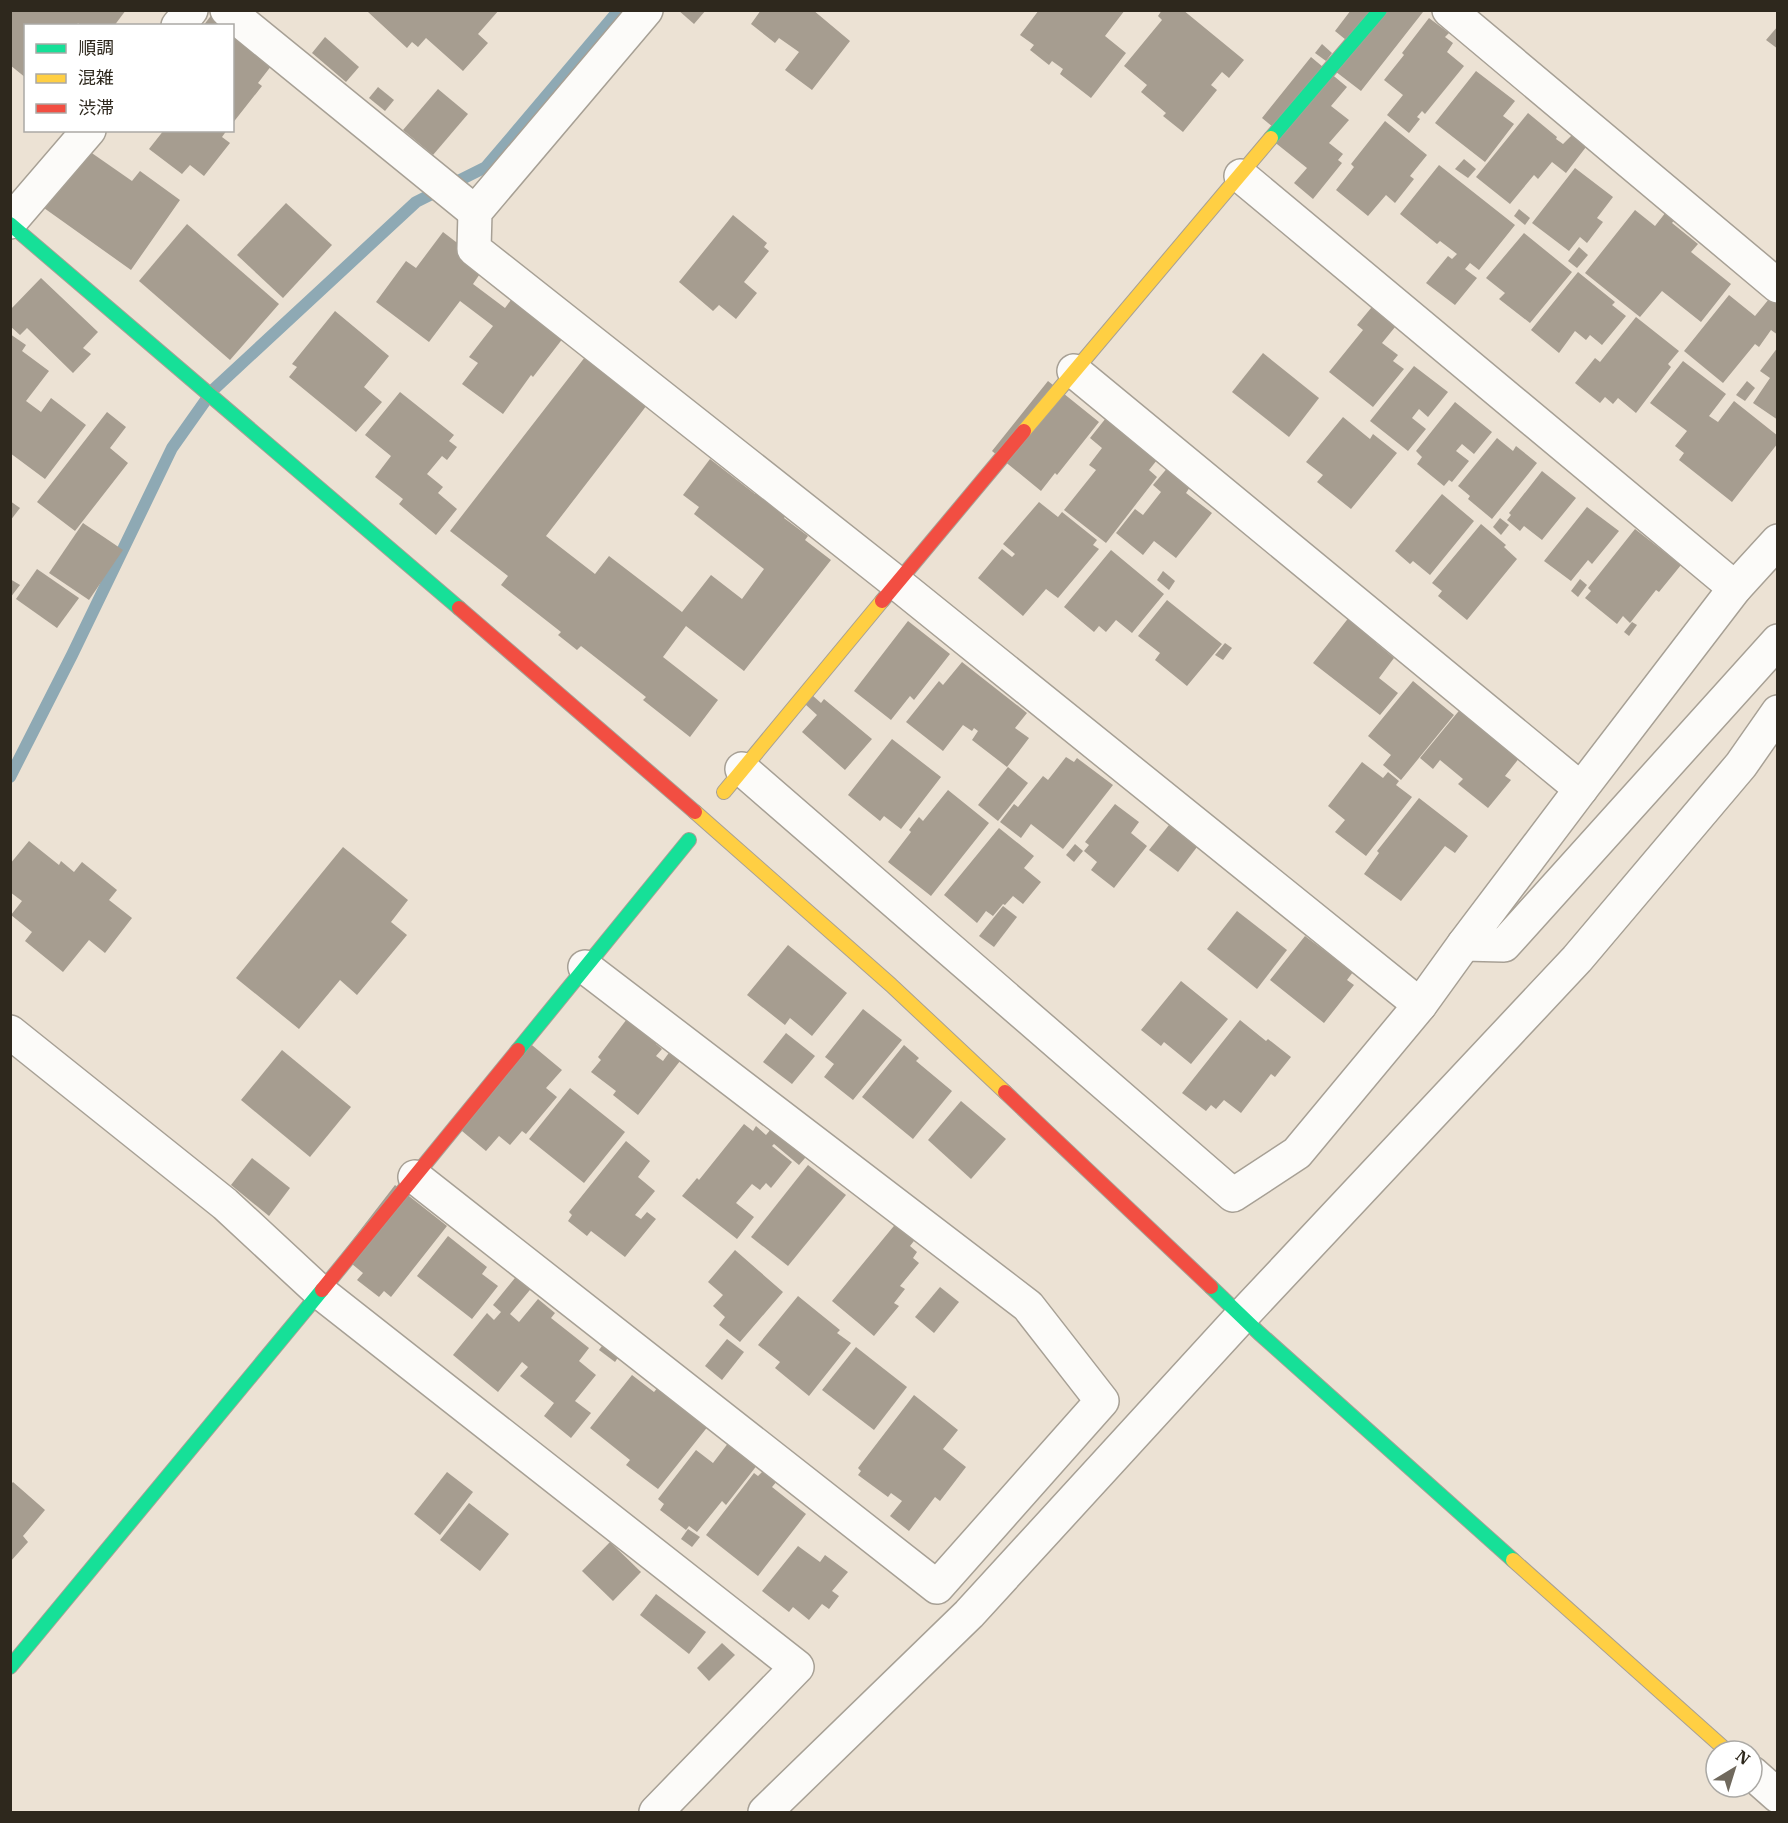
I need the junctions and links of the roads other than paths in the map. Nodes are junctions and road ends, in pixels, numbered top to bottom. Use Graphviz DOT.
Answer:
graph roads {
  1 [pos="191,10"];
  2 [pos="227,10"];
  3 [pos="646,10"];
  4 [pos="1380,10"];
  5 [pos="1449,10"];
  6 [pos="180,24"];
  7 [pos="87,132"];
  8 [pos="1241,176"];
  9 [pos="475,212"];
  10 [pos="10,223"];
  11 [pos="1778,286"];
  12 [pos="1074,371"];
  13 [pos="1778,541"];
  14 [pos="898,584"];
  15 [pos="1735,588"];
  16 [pos="1778,641"];
  17 [pos="1778,712"];
  18 [pos="733,781"];
  19 [pos="1581,789"];
  20 [pos="689,840"];
  21 [pos="1464,944"];
  22 [pos="585,967"];
  23 [pos="1420,1005"];
  24 [pos="10,1032"];
  25 [pos="415,1177"];
  26 [pos="320,1292"];
  27 [pos="1250,1325"];
  28 [pos="10,1667"];
  29 [pos="1714,1739"];
  30 [pos="1764,1784"];
  31 [pos="1778,1796"];
  32 [pos="656,1812"];
  33 [pos="765,1812"];
  1 -- 6 [label="street"];
  2 -- 9 [label="street"];
  3 -- 9 [label="street"];
  4 -- 8 [label="street"];
  5 -- 11 [label="street"];
  7 -- 10 [label="street"];
  8 -- 12 [label="street"];
  8 -- 15 [label="street"];
  9 -- 14 [label="street"];
  10 -- 27 [label="street"];
  12 -- 14 [label="street"];
  12 -- 19 [label="street"];
  13 -- 15 [label="street"];
  14 -- 18 [label="street"];
  14 -- 23 [label="street"];
  15 -- 19 [label="street"];
  16 -- 21 [label="street"];
  17 -- 27 [label="street"];
  18 -- 23 [label="street"];
  19 -- 21 [label="street"];
  20 -- 22 [label="street"];
  21 -- 23 [label="street"];
  22 -- 25 [label="street"];
  22 -- 25 [label="street"];
  24 -- 26 [label="street"];
  25 -- 26 [label="street"];
  26 -- 28 [label="street"];
  26 -- 32 [label="street"];
  27 -- 29 [label="street"];
  27 -- 33 [label="street"];
  30 -- 31 [label="street"];
}
